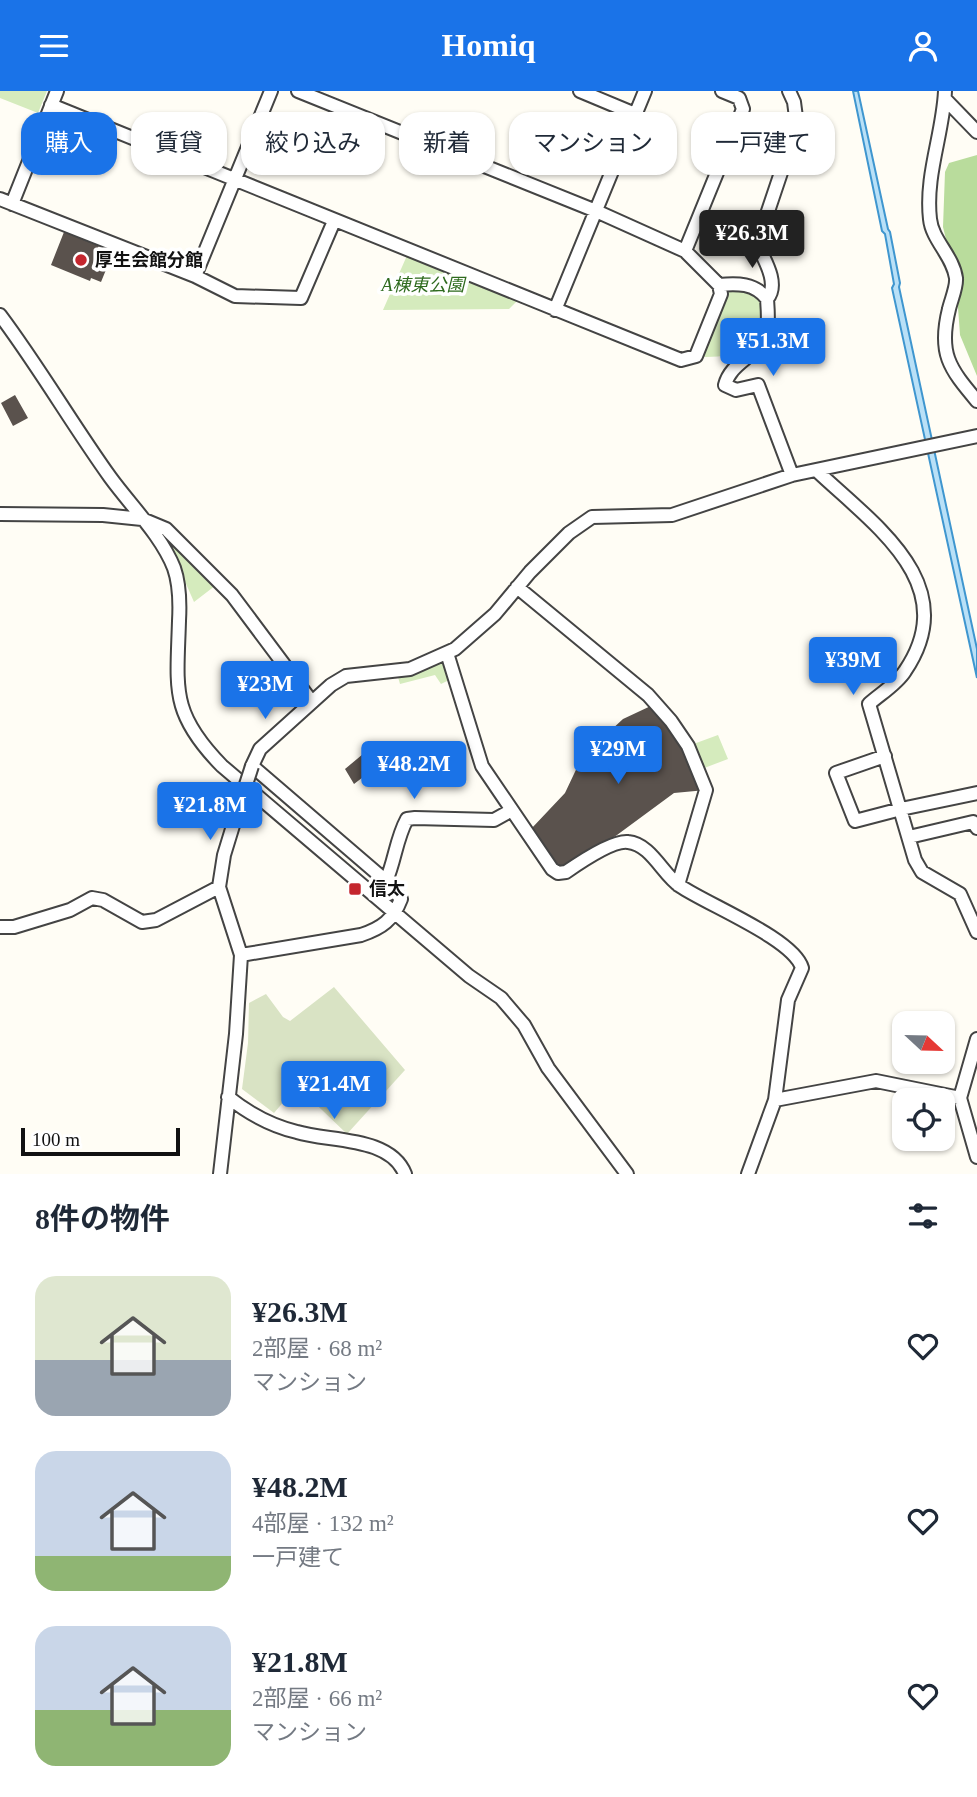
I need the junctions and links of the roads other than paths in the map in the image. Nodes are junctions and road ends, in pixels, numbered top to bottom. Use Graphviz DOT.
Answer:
graph roads {
  1 [pos="57,91"];
  2 [pos="271,91"];
  3 [pos="298,91"];
  4 [pos="580,91"];
  5 [pos="645,91"];
  6 [pos="722,91"];
  7 [pos="789,91"];
  8 [pos="945,95"];
  9 [pos="51,105"];
  10 [pos="630,112"];
  11 [pos="636,112"];
  12 [pos="977,132"];
  13 [pos="610,175"];
  14 [pos="235,180"];
  15 [pos="6,201"];
  16 [pos="596,211"];
  17 [pos="334,221"];
  18 [pos="685,251"];
  19 [pos="195,277"];
  20 [pos="719,285"];
  21 [pos="767,299"];
  22 [pos="555,310"];
  23 [pos="0,315"];
  24 [pos="977,401"];
  25 [pos="977,436"];
  26 [pos="816,470"];
  27 [pos="792,475"];
  28 [pos="0,514"];
  29 [pos="142,519"];
  30 [pos="517,587"];
  31 [pos="447,653"];
  32 [pos="312,702"];
  33 [pos="885,756"];
  34 [pos="252,766"];
  35 [pos="977,793"];
  36 [pos="901,809"];
  37 [pos="512,810"];
  38 [pos="977,828"];
  39 [pos="909,837"];
  40 [pos="386,881"];
  41 [pos="678,885"];
  42 [pos="219,887"];
  43 [pos="396,913"];
  44 [pos="0,927"];
  45 [pos="977,932"];
  46 [pos="241,955"];
  47 [pos="977,1039"];
  48 [pos="228,1097"];
  49 [pos="960,1098"];
  50 [pos="775,1100"];
  51 [pos="977,1157"];
  52 [pos="220,1174"];
  53 [pos="405,1174"];
  54 [pos="627,1174"];
  55 [pos="748,1174"];
  1 -- 9 [label="street"];
  2 -- 14 [label="street"];
  3 -- 16 [label="street"];
  4 -- 10 [label="street"];
  5 -- 11 [label="street"];
  6 -- 18 [label="street"];
  7 -- 21 [label="street"];
  8 -- 12 [label="street"];
  8 -- 24 [label="street"];
  9 -- 14 [label="street"];
  9 -- 15 [label="street"];
  13 -- 16 [label="street"];
  14 -- 17 [label="street"];
  14 -- 19 [label="street"];
  15 -- 19 [label="street"];
  16 -- 18 [label="street"];
  16 -- 22 [label="street"];
  17 -- 19 [label="street"];
  17 -- 22 [label="street"];
  18 -- 20 [label="street"];
  20 -- 21 [label="street"];
  20 -- 22 [label="street"];
  21 -- 27 [label="street"];
  23 -- 29 [label="street"];
  25 -- 26 [label="street"];
  26 -- 27 [label="street"];
  26 -- 33 [label="street"];
  27 -- 30 [label="street"];
  28 -- 29 [label="street"];
  29 -- 32 [label="street"];
  29 -- 43 [label="street"];
  30 -- 31 [label="street"];
  30 -- 41 [label="street"];
  31 -- 32 [label="street"];
  31 -- 37 [label="street"];
  32 -- 34 [label="street"];
  33 -- 36 [label="street"];
  33 -- 36 [label="street"];
  34 -- 40 [label="street"];
  34 -- 42 [label="street, bridge"];
  35 -- 36 [label="street"];
  36 -- 39 [label="street"];
  37 -- 40 [label="street"];
  37 -- 41 [label="street"];
  38 -- 39 [label="street"];
  39 -- 45 [label="street"];
  40 -- 43 [label="street"];
  41 -- 50 [label="street"];
  42 -- 44 [label="street"];
  42 -- 46 [label="street"];
  43 -- 46 [label="street"];
  43 -- 54 [label="street"];
  46 -- 48 [label="street"];
  47 -- 49 [label="street"];
  48 -- 52 [label="street"];
  48 -- 53 [label="street"];
  49 -- 50 [label="street"];
  49 -- 51 [label="street"];
  50 -- 55 [label="street"];
}
